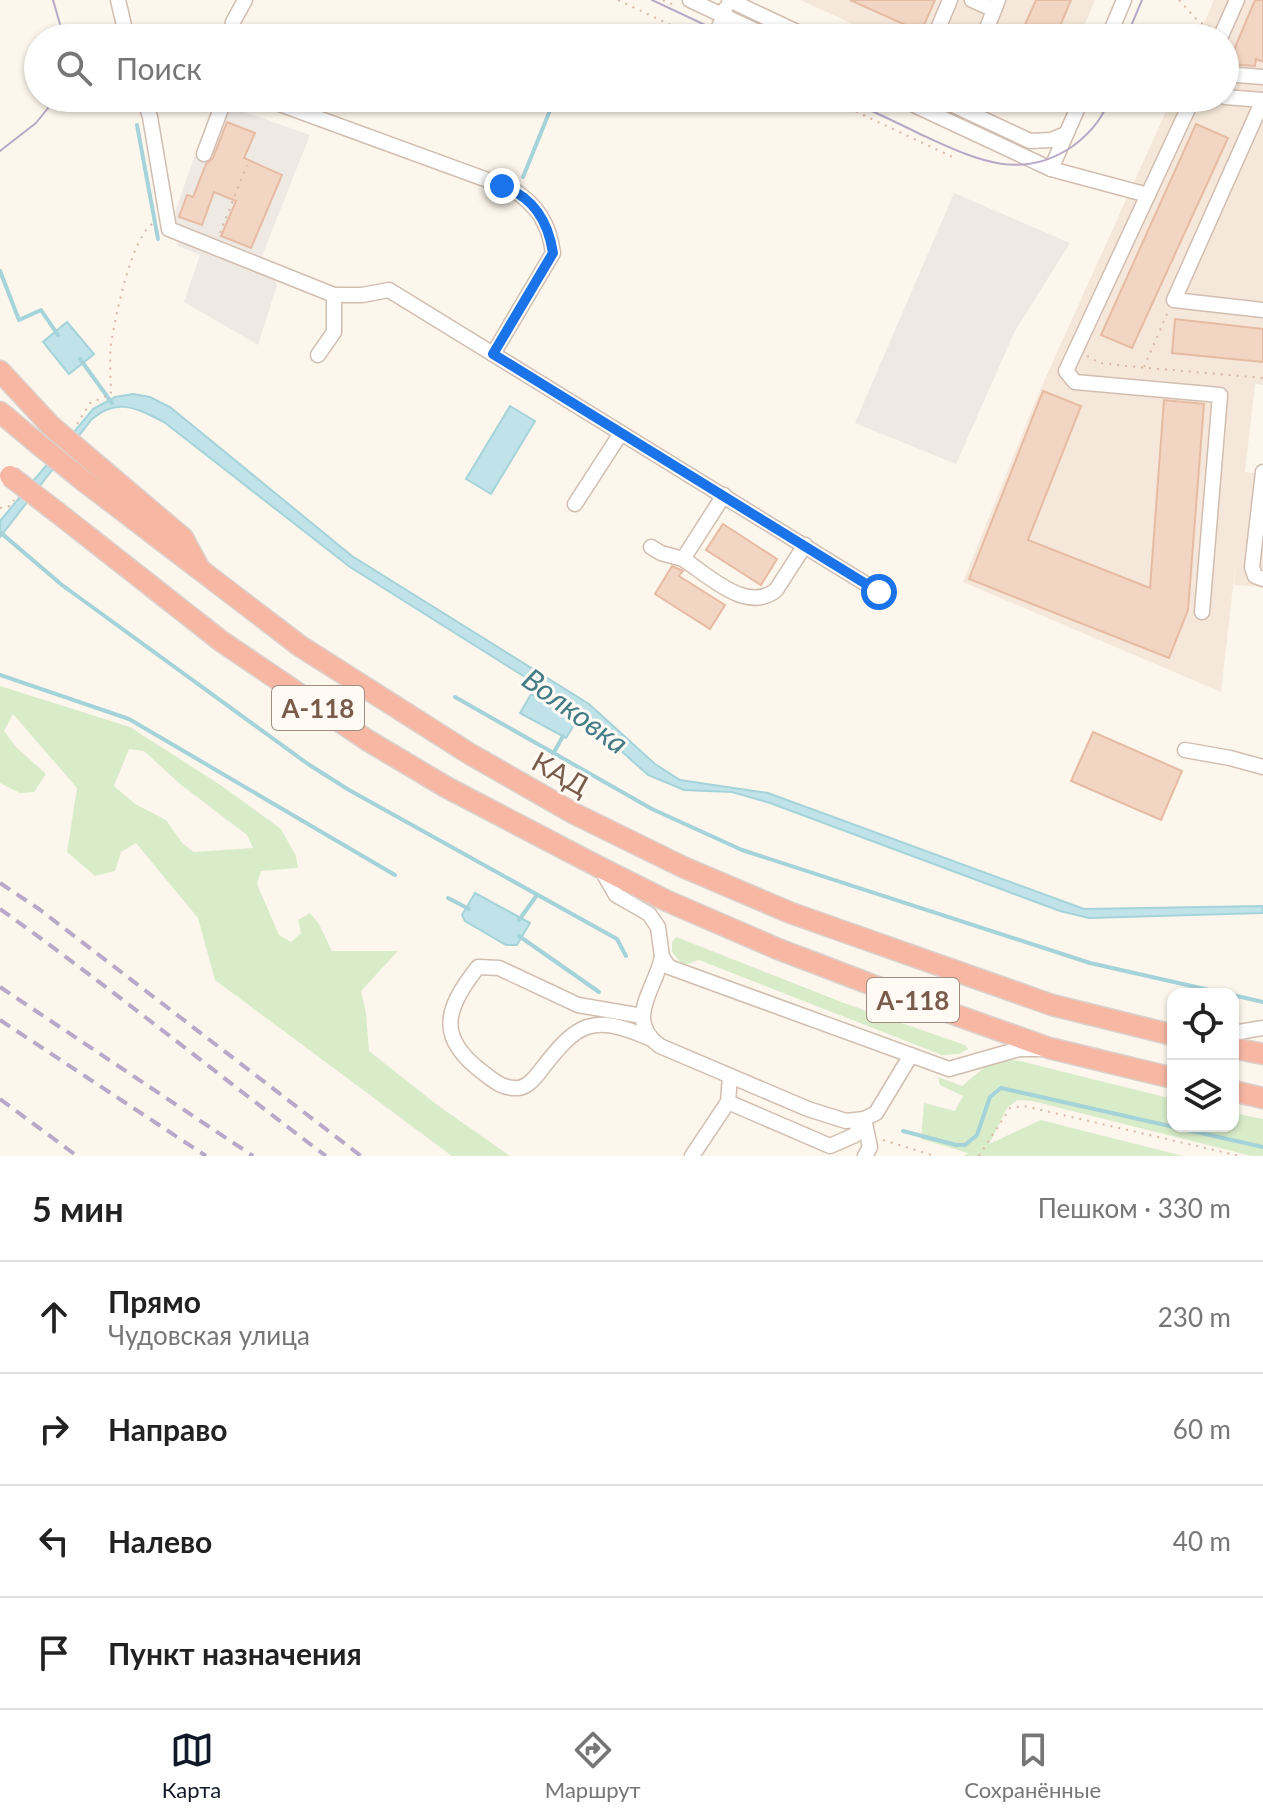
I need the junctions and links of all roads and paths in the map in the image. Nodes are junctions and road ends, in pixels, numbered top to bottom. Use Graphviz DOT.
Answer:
graph roads {
  1 [pos="118,0"];
  2 [pos="245,0"];
  3 [pos="618,0"];
  4 [pos="690,0"];
  5 [pos="727,0"];
  6 [pos="950,0"];
  7 [pos="972,0"];
  8 [pos="1124,0"];
  9 [pos="1179,0"];
  10 [pos="1237,0"];
  11 [pos="996,5"];
  12 [pos="724,16"];
  13 [pos="124,24"];
  14 [pos="233,24"];
  15 [pos="669,24"];
  16 [pos="720,24"];
  17 [pos="741,24"];
  18 [pos="779,24"];
  19 [pos="940,24"];
  20 [pos="989,24"];
  21 [pos="1114,24"];
  22 [pos="1202,24"];
  23 [pos="1226,24"];
  24 [pos="1239,75"];
  25 [pos="1263,77"];
  26 [pos="1239,98"];
  27 [pos="1263,100"];
  28 [pos="148,112"];
  29 [pos="220,112"];
  30 [pos="304,112"];
  31 [pos="857,112"];
  32 [pos="932,112"];
  33 [pos="968,112"];
  34 [pos="1076,112"];
  35 [pos="1187,112"];
  36 [pos="1066,134"];
  37 [pos="204,154"];
  38 [pos="957,159"];
  39 [pos="247,165"];
  40 [pos="1051,169"];
  41 [pos="1148,195"];
  42 [pos="150,225"];
  43 [pos="215,246"];
  44 [pos="334,295"];
  45 [pos="1174,300"];
  46 [pos="1263,310"];
  47 [pos="1075,350"];
  48 [pos="493,354"];
  49 [pos="318,355"];
  50 [pos="1143,368"];
  51 [pos="0,371"];
  52 [pos="1263,378"];
  53 [pos="0,412"];
  54 [pos="82,418"];
  55 [pos="621,433"];
  56 [pos="5,472"];
  57 [pos="1263,472"];
  58 [pos="724,495"];
  59 [pos="575,504"];
  60 [pos="10,506"];
  61 [pos="0,508"];
  62 [pos="805,545"];
  63 [pos="651,547"];
  64 [pos="683,559"];
  65 [pos="202,573"];
  66 [pos="1263,579"];
  67 [pos="879,592"];
  68 [pos="1202,612"];
  69 [pos="1185,750"];
  70 [pos="1263,767"];
  71 [pos="601,868"];
  72 [pos="662,957"];
  73 [pos="642,1016"];
  74 [pos="1263,1028"];
  75 [pos="1239,1032"];
  76 [pos="1167,1033"];
  77 [pos="649,1038"];
  78 [pos="1049,1048"];
  79 [pos="1239,1049"];
  80 [pos="1263,1054"];
  81 [pos="911,1055"];
  82 [pos="730,1076"];
  83 [pos="1167,1077"];
  84 [pos="1239,1092"];
  85 [pos="1263,1098"];
  86 [pos="728,1102"];
  87 [pos="864,1119"];
  88 [pos="867,1136"];
  89 [pos="692,1156"];
  90 [pos="865,1156"];
  91 [pos="935,1156"];
  92 [pos="979,1156"];
  93 [pos="1240,1156"];
  1 -- 13 [label="street"];
  2 -- 14 [label="street"];
  3 -- 15 [label="path"];
  4 -- 12 [label="street"];
  5 -- 12 [label="street"];
  5 -- 18 [label="street"];
  6 -- 19 [label="street"];
  7 -- 11 [label="street"];
  8 -- 21 [label="street"];
  9 -- 22 [label="path"];
  10 -- 23 [label="street"];
  11 -- 20 [label="street"];
  12 -- 16 [label="street"];
  12 -- 17 [label="street"];
  24 -- 25 [label="street"];
  26 -- 27 [label="street"];
  27 -- 45 [label="street"];
  28 -- 43 [label="street"];
  29 -- 37 [label="street"];
  30 -- 48 [label="street"];
  31 -- 38 [label="path"];
  32 -- 40 [label="street"];
  33 -- 36 [label="street"];
  34 -- 36 [label="street"];
  35 -- 41 [label="street"];
  36 -- 40 [label="street"];
  39 -- 43 [label="path"];
  40 -- 41 [label="street"];
  41 -- 47 [label="street"];
  42 -- 54 [label="path"];
  43 -- 44 [label="street"];
  44 -- 48 [label="street"];
  44 -- 49 [label="street"];
  45 -- 46 [label="street"];
  45 -- 50 [label="path"];
  47 -- 50 [label="path"];
  47 -- 68 [label="street"];
  48 -- 55 [label="street"];
  50 -- 52 [label="path"];
  51 -- 65 [label="highway, bridge"];
  53 -- 65 [label="highway, КАД / А-118, bridge"];
  55 -- 58 [label="street"];
  55 -- 59 [label="street"];
  56 -- 71 [label="highway, А-118, bridge"];
  57 -- 66 [label="street"];
  58 -- 62 [label="street"];
  58 -- 64 [label="street"];
  60 -- 61 [label="path"];
  62 -- 64 [label="street"];
  62 -- 67 [label="street"];
  63 -- 64 [label="street"];
  65 -- 76 [label="highway, КАД / А-118"];
  69 -- 70 [label="street"];
  71 -- 72 [label="street"];
  71 -- 78 [label="highway, А-118"];
  72 -- 73 [label="street"];
  72 -- 81 [label="street"];
  73 -- 77 [label="street"];
  73 -- 77 [label="street"];
  74 -- 75 [label="street"];
  77 -- 82 [label="street"];
  78 -- 81 [label="street"];
  78 -- 83 [label="highway, А-118"];
  79 -- 80 [label="highway"];
  81 -- 87 [label="street"];
  82 -- 86 [label="street"];
  82 -- 87 [label="street"];
  84 -- 85 [label="highway"];
  86 -- 87 [label="street"];
  86 -- 89 [label="street"];
  87 -- 88 [label="street"];
  88 -- 90 [label="street"];
  88 -- 91 [label="path"];
  92 -- 93 [label="path"];
}
